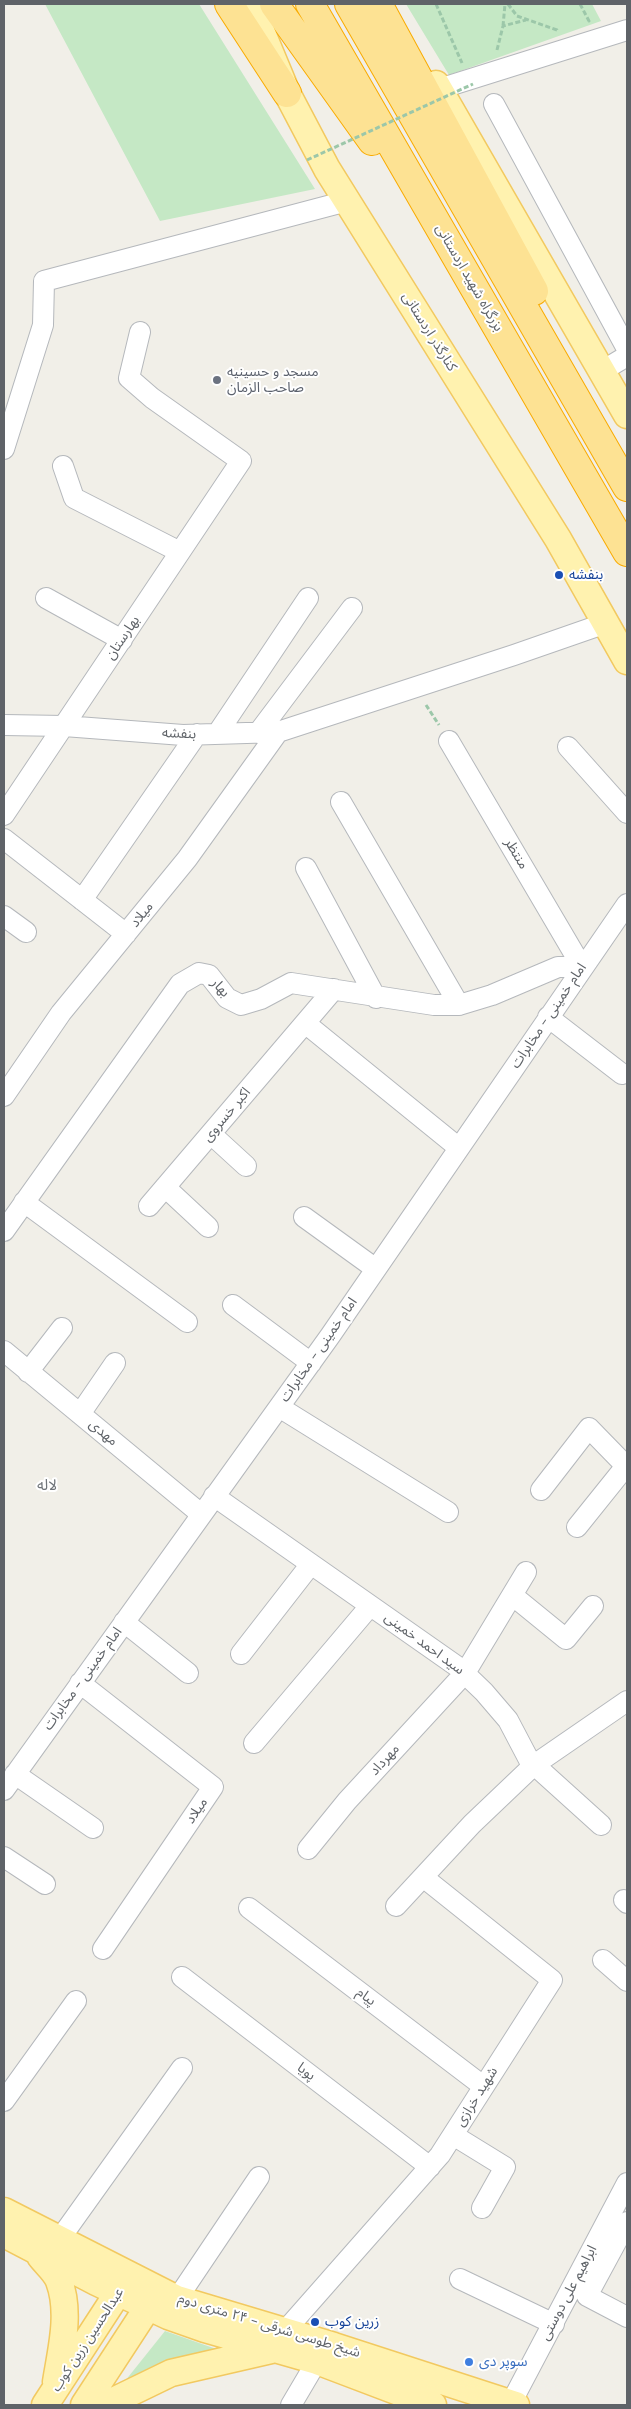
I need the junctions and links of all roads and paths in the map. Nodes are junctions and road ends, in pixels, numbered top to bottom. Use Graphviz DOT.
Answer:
graph roads {
  1 [pos="229,4"];
  2 [pos="250,4"];
  3 [pos="274,4"];
  4 [pos="310,4"];
  5 [pos="349,4"];
  6 [pos="378,4"];
  7 [pos="390,4"];
  8 [pos="436,4"];
  9 [pos="506,4"];
  10 [pos="580,4"];
  11 [pos="527,19"];
  12 [pos="581,23"];
  13 [pos="503,26"];
  14 [pos="565,28"];
  15 [pos="557,30"];
  16 [pos="627,30"];
  17 [pos="549,33"];
  18 [pos="566,49"];
  19 [pos="505,50"];
  20 [pos="463,66"];
  21 [pos="473,84"];
  22 [pos="439,89"];
  23 [pos="287,93"];
  24 [pos="494,104"];
  25 [pos="307,160"];
  26 [pos="347,201"];
  27 [pos="471,281"];
  28 [pos="140,332"];
  29 [pos="627,349"];
  30 [pos="627,356"];
  31 [pos="602,371"];
  32 [pos="627,415"];
  33 [pos="4,450"];
  34 [pos="63,466"];
  35 [pos="627,472"];
  36 [pos="627,487"];
  37 [pos="180,552"];
  38 [pos="627,552"];
  39 [pos="46,598"];
  40 [pos="308,598"];
  41 [pos="352,608"];
  42 [pos="606,623"];
  43 [pos="122,640"];
  44 [pos="627,661"];
  45 [pos="415,687"];
  46 [pos="4,725"];
  47 [pos="64,726"];
  48 [pos="268,733"];
  49 [pos="207,734"];
  50 [pos="449,741"];
  51 [pos="568,747"];
  52 [pos="340,802"];
  53 [pos="627,813"];
  54 [pos="4,815"];
  55 [pos="4,840"];
  56 [pos="306,868"];
  57 [pos="82,900"];
  58 [pos="4,916"];
  59 [pos="624,916"];
  60 [pos="26,932"];
  61 [pos="126,934"];
  62 [pos="582,967"];
  63 [pos="334,989"];
  64 [pos="376,998"];
  65 [pos="458,1005"];
  66 [pos="548,1017"];
  67 [pos="305,1024"];
  68 [pos="622,1074"];
  69 [pos="4,1096"];
  70 [pos="211,1134"];
  71 [pos="459,1148"];
  72 [pos="246,1166"];
  73 [pos="165,1187"];
  74 [pos="24,1202"];
  75 [pos="149,1206"];
  76 [pos="304,1217"];
  77 [pos="208,1227"];
  78 [pos="4,1231"];
  79 [pos="376,1269"];
  80 [pos="233,1305"];
  81 [pos="187,1322"];
  82 [pos="62,1328"];
  83 [pos="4,1352"];
  84 [pos="115,1363"];
  85 [pos="311,1363"];
  86 [pos="28,1372"];
  87 [pos="279,1407"];
  88 [pos="80,1414"];
  89 [pos="627,1467"];
  90 [pos="541,1490"];
  91 [pos="214,1496"];
  92 [pos="448,1512"];
  93 [pos="201,1514"];
  94 [pos="577,1527"];
  95 [pos="311,1564"];
  96 [pos="526,1572"];
  97 [pos="512,1596"];
  98 [pos="370,1606"];
  99 [pos="593,1606"];
  100 [pos="124,1622"];
  101 [pos="241,1654"];
  102 [pos="188,1673"];
  103 [pos="464,1673"];
  104 [pos="80,1683"];
  105 [pos="627,1700"];
  106 [pos="254,1743"];
  107 [pos="534,1766"];
  108 [pos="9,1782"];
  109 [pos="601,1825"];
  110 [pos="93,1828"];
  111 [pos="308,1849"];
  112 [pos="4,1857"];
  113 [pos="423,1877"];
  114 [pos="45,1884"];
  115 [pos="396,1906"];
  116 [pos="248,1908"];
  117 [pos="103,1949"];
  118 [pos="603,1960"];
  119 [pos="182,1978"];
  120 [pos="627,1981"];
  121 [pos="76,2002"];
  122 [pos="182,2068"];
  123 [pos="483,2086"];
  124 [pos="4,2101"];
  125 [pos="453,2135"];
  126 [pos="430,2167"];
  127 [pos="260,2176"];
  128 [pos="627,2183"];
  129 [pos="482,2208"];
  130 [pos="4,2211"];
  131 [pos="627,2222"];
  132 [pos="4,2234"];
  133 [pos="48,2246"];
  134 [pos="460,2279"];
  135 [pos="124,2283"];
  136 [pos="160,2298"];
  137 [pos="627,2317"];
  138 [pos="554,2324"];
  139 [pos="280,2340"];
  140 [pos="317,2361"];
  141 [pos="50,2398"];
  142 [pos="514,2404"];
  143 [pos="84,2405"];
  144 [pos="105,2405"];
  145 [pos="291,2405"];
  146 [pos="433,2405"];
  1 -- 23 [label="highway, کنارگذر اردستانی"];
  2 -- 23 [label="main road"];
  3 -- 27 [label="highway"];
  4 -- 27 [label="highway, بزرگراه شهید اردستانی"];
  5 -- 36 [label="highway"];
  6 -- 35 [label="highway"];
  7 -- 22 [label="main road"];
  8 -- 20 [label="path"];
  9 -- 11 [label="path"];
  9 -- 13 [label="path"];
  10 -- 12 [label="path"];
  11 -- 13 [label="path"];
  11 -- 15 [label="path"];
  13 -- 19 [label="path"];
  14 -- 15 [label="path"];
  15 -- 17 [label="path"];
  15 -- 18 [label="path"];
  16 -- 18 [label="street"];
  18 -- 22 [label="street"];
  21 -- 25 [label="path, bridge"];
  22 -- 31 [label="main road"];
  23 -- 26 [label="main road, کنارگذر اردستانی"];
  24 -- 29 [label="street"];
  26 -- 33 [label="street"];
  26 -- 42 [label="main road, کنارگذر اردستانی"];
  27 -- 38 [label="highway, بزرگراه شهید اردستانی"];
  28 -- 37 [label="street, بهارستان"];
  30 -- 31 [label="street"];
  31 -- 32 [label="main road"];
  34 -- 37 [label="street"];
  37 -- 43 [label="street, بهارستان"];
  39 -- 43 [label="street"];
  40 -- 49 [label="street"];
  41 -- 48 [label="street, میلاد"];
  42 -- 44 [label="main road, کنارگذر اردستانی"];
  42 -- 45 [label="street, بنفشه"];
  43 -- 47 [label="street, بهارستان"];
  45 -- 48 [label="street, بنفشه"];
  45 -- 50 [label="path"];
  46 -- 47 [label="street, بنفشه"];
  47 -- 49 [label="street, بنفشه"];
  47 -- 54 [label="street, بهارستان"];
  48 -- 49 [label="street, بنفشه"];
  48 -- 61 [label="street, میلاد"];
  49 -- 57 [label="street"];
  50 -- 62 [label="street, منتظر"];
  51 -- 53 [label="street"];
  52 -- 65 [label="street"];
  55 -- 57 [label="street"];
  56 -- 64 [label="street"];
  57 -- 61 [label="street"];
  58 -- 60 [label="street"];
  59 -- 62 [label="street, امام خمینی - مخابرات"];
  61 -- 69 [label="street, میلاد"];
  62 -- 65 [label="street, بهار"];
  62 -- 66 [label="street, امام خمینی - مخابرات"];
  63 -- 64 [label="street, بهار"];
  63 -- 67 [label="street, اکبر خسروی"];
  63 -- 74 [label="street, بهار"];
  64 -- 65 [label="street, بهار"];
  66 -- 68 [label="street"];
  66 -- 71 [label="street, امام خمینی - مخابرات"];
  67 -- 70 [label="street, اکبر خسروی"];
  67 -- 71 [label="street"];
  70 -- 72 [label="street"];
  70 -- 73 [label="street, اکبر خسروی"];
  71 -- 79 [label="street, امام خمینی - مخابرات"];
  73 -- 75 [label="street, اکبر خسروی"];
  73 -- 77 [label="street"];
  74 -- 78 [label="street, بهار"];
  74 -- 81 [label="street"];
  76 -- 79 [label="street"];
  79 -- 85 [label="street, امام خمینی - مخابرات"];
  80 -- 85 [label="street"];
  82 -- 86 [label="street"];
  83 -- 86 [label="street, مهدی"];
  84 -- 88 [label="street"];
  85 -- 87 [label="street, امام خمینی - مخابرات"];
  86 -- 88 [label="street, مهدی"];
  87 -- 91 [label="street, امام خمینی - مخابرات"];
  87 -- 92 [label="street"];
  88 -- 93 [label="street, مهدی"];
  89 -- 90 [label="street"];
  89 -- 94 [label="street"];
  91 -- 93 [label="street, امام خمینی - مخابرات"];
  91 -- 95 [label="street, سید احمد خمینی"];
  93 -- 100 [label="street, امام خمینی - مخابرات"];
  95 -- 98 [label="street, سید احمد خمینی"];
  95 -- 101 [label="street"];
  96 -- 97 [label="street, مهرداد"];
  97 -- 99 [label="street"];
  97 -- 103 [label="street, مهرداد"];
  98 -- 103 [label="street, سید احمد خمینی"];
  98 -- 106 [label="street"];
  100 -- 102 [label="street"];
  100 -- 104 [label="street, امام خمینی - مخابرات"];
  103 -- 107 [label="street, سید احمد خمینی"];
  103 -- 111 [label="street, مهرداد"];
  104 -- 108 [label="street, امام خمینی - مخابرات"];
  104 -- 117 [label="street, میلاد"];
  105 -- 107 [label="street"];
  107 -- 109 [label="street, سید احمد خمینی"];
  107 -- 113 [label="street"];
  108 -- 110 [label="street"];
  112 -- 114 [label="street"];
  113 -- 115 [label="street"];
  113 -- 123 [label="street, شهید خرازی"];
  116 -- 123 [label="street, پیام"];
  118 -- 120 [label="street"];
  119 -- 126 [label="street, پویا"];
  121 -- 124 [label="street"];
  122 -- 133 [label="street"];
  123 -- 125 [label="street, شهید خرازی"];
  125 -- 126 [label="street, شهید خرازی"];
  125 -- 129 [label="street"];
  126 -- 139 [label="street, شهید خرازی"];
  127 -- 136 [label="street"];
  128 -- 138 [label="street, ابراهیم علی دوستی"];
  130 -- 133 [label="main road, شیخ طوسی شرقی - ۲۴ متری دوم"];
  131 -- 137 [label="street"];
  132 -- 133 [label="main road, شیخ طوسی شرقی - ۲۴ متری دوم"];
  133 -- 135 [label="main road, شیخ طوسی شرقی - ۲۴ متری دوم"];
  133 -- 141 [label="main road"];
  134 -- 138 [label="street"];
  135 -- 136 [label="main road, شیخ طوسی شرقی - ۲۴ متری دوم"];
  135 -- 141 [label="main road, عبدالحسین زرین کوب"];
  136 -- 139 [label="main road, شیخ طوسی شرقی - ۲۴ متری دوم"];
  136 -- 143 [label="main road"];
  138 -- 142 [label="street, ابراهیم علی دوستی"];
  139 -- 140 [label="main road, شیخ طوسی شرقی - ۲۴ متری دوم"];
  139 -- 142 [label="main road, شیخ طوسی شرقی - ۲۴ متری دوم"];
  139 -- 144 [label="main road"];
  140 -- 145 [label="street"];
  140 -- 146 [label="main road, شیخ طوسی شرقی - ۲۴ متری دوم"];
}
